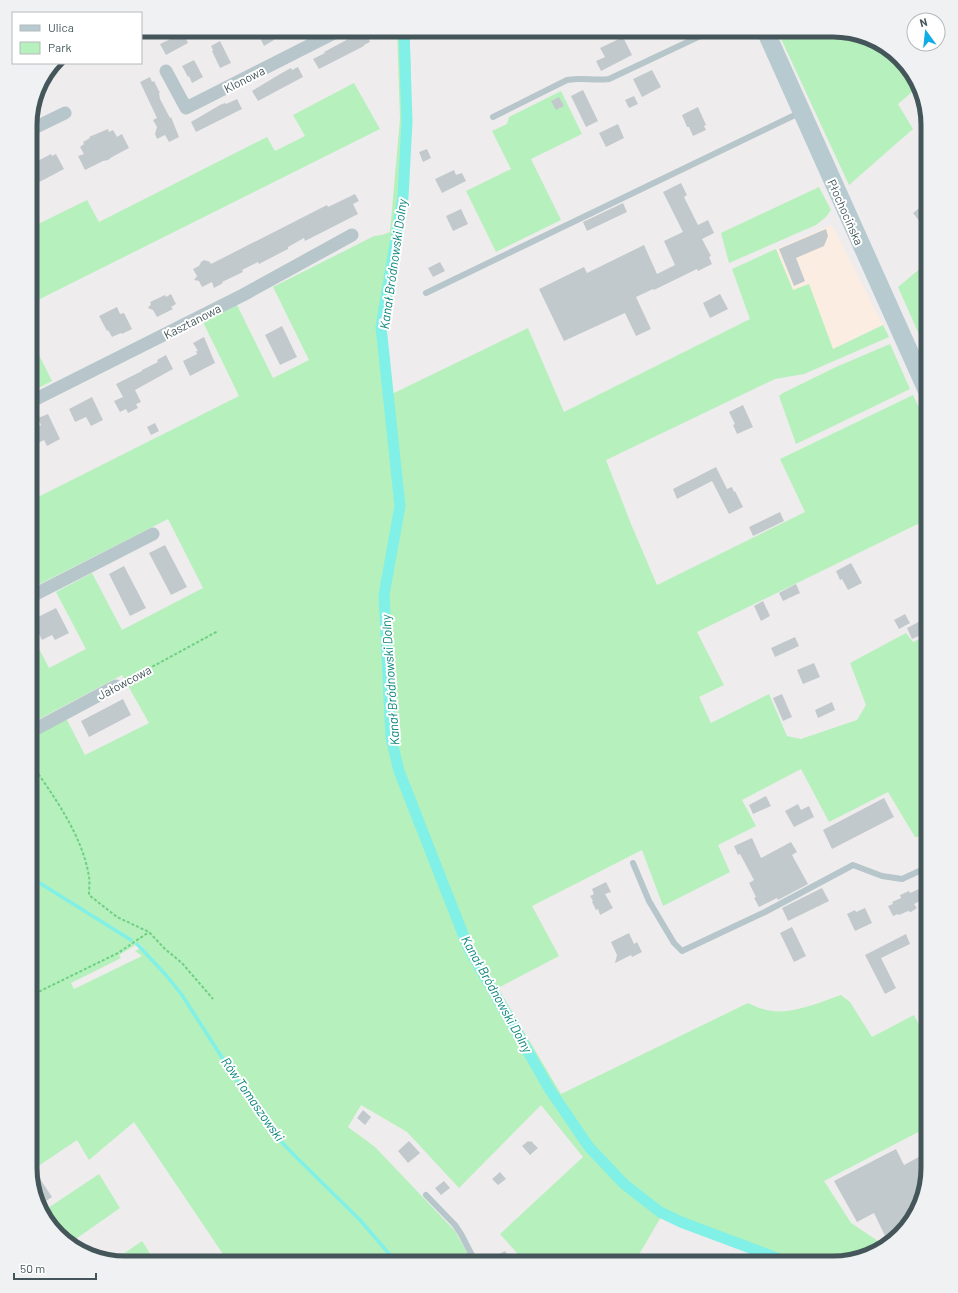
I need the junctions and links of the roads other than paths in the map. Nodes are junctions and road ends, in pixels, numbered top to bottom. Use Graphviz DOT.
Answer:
graph roads {
  1 [pos="326,37"];
  2 [pos="698,37"];
  3 [pos="767,37"];
  4 [pos="166,71"];
  5 [pos="801,112"];
  6 [pos="64,113"];
  7 [pos="493,117"];
  8 [pos="37,126"];
  9 [pos="352,234"];
  10 [pos="426,293"];
  11 [pos="921,378"];
  12 [pos="37,398"];
  13 [pos="153,534"];
  14 [pos="37,593"];
  15 [pos="116,686"];
  16 [pos="37,728"];
  17 [pos="633,863"];
  18 [pos="921,870"];
  19 [pos="426,1195"];
  20 [pos="472,1256"];
  1 -- 4 [label="street, Klonowa"];
  2 -- 7 [label="lane"];
  3 -- 5 [label="main road, Płochocińska"];
  5 -- 10 [label="lane"];
  5 -- 11 [label="main road, Płochocińska"];
  6 -- 8 [label="street"];
  9 -- 12 [label="street, Kasztanowa"];
  13 -- 14 [label="street"];
  15 -- 16 [label="street, Jałowcowa"];
  17 -- 18 [label="lane"];
  19 -- 20 [label="lane"];
}
